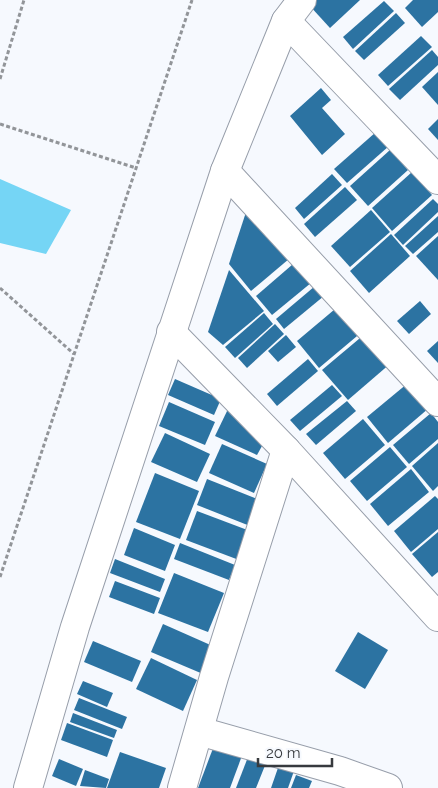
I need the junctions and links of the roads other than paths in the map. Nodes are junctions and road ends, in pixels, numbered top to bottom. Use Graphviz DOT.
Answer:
graph roads {
  1 [pos="294,10"];
  2 [pos="225,171"];
  3 [pos="438,180"];
  4 [pos="172,332"];
  5 [pos="438,402"];
  6 [pos="286,450"];
  7 [pos="438,617"];
  8 [pos="199,731"];
  9 [pos="28,788"];
  10 [pos="182,788"];
  11 [pos="388,788"];
  1 -- 2 [label="street"];
  1 -- 3 [label="street"];
  2 -- 4 [label="street"];
  2 -- 5 [label="street"];
  4 -- 6 [label="street"];
  4 -- 9 [label="street"];
  6 -- 7 [label="street"];
  6 -- 8 [label="street"];
  8 -- 10 [label="street"];
  8 -- 11 [label="street"];
}
